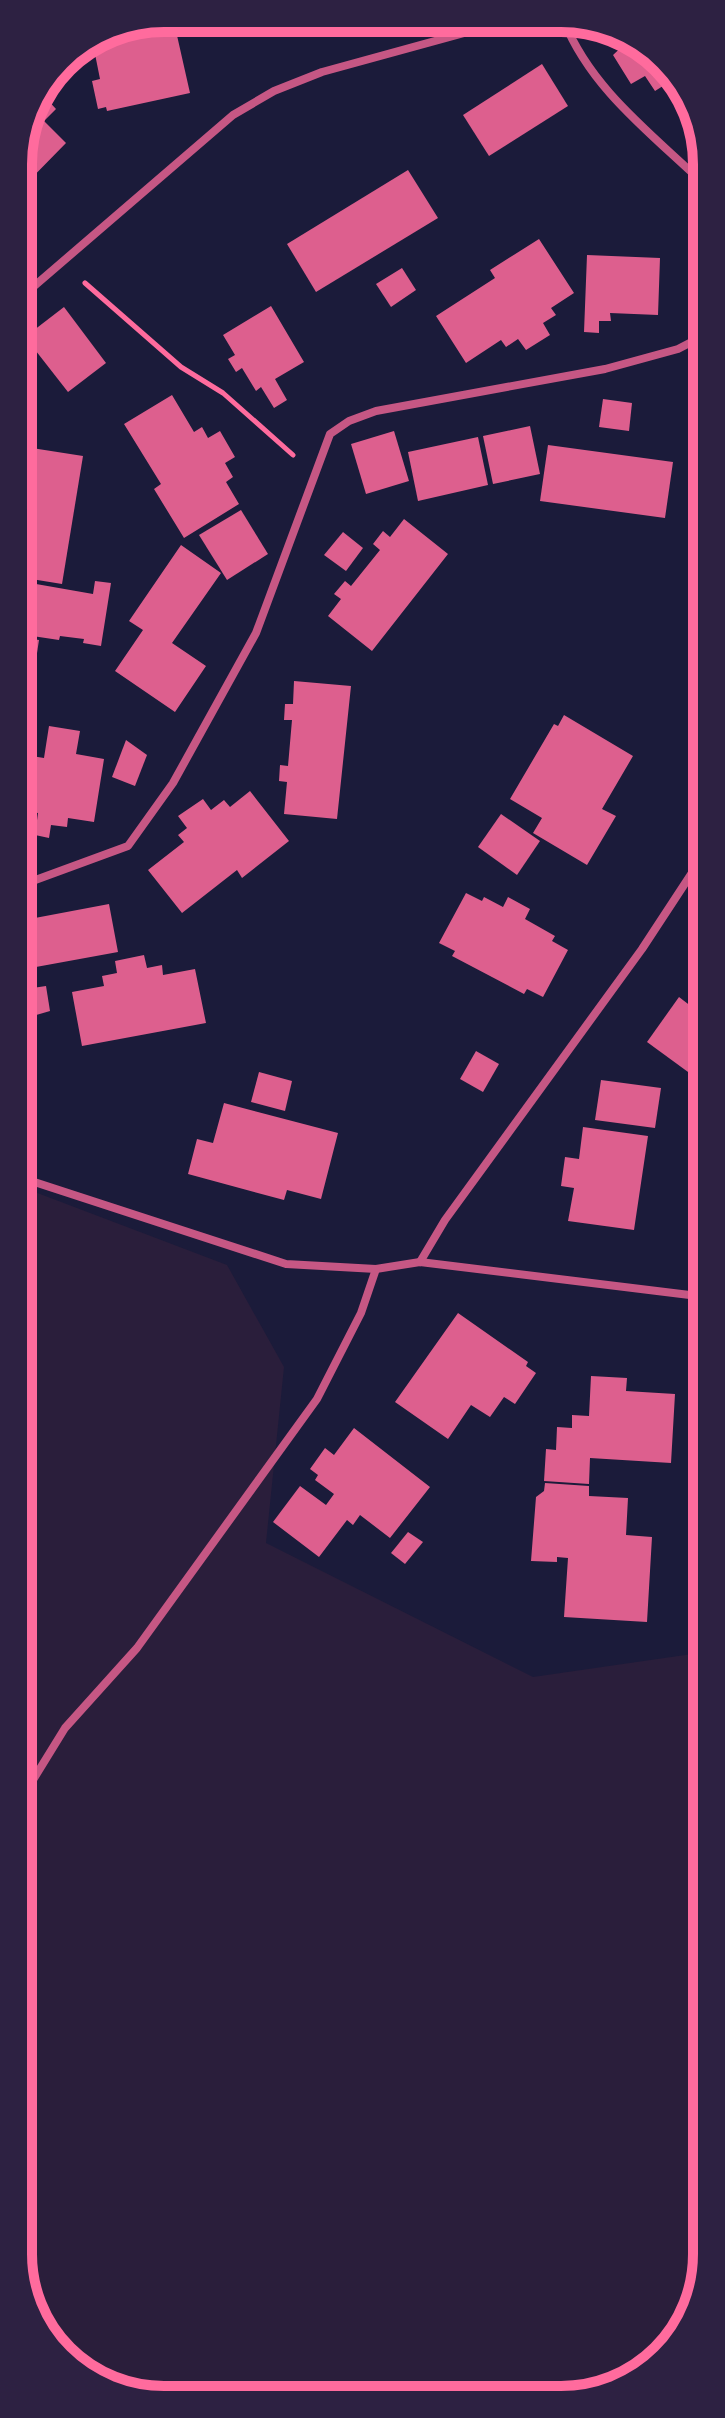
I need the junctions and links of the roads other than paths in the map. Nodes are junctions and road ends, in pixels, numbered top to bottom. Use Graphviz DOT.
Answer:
graph roads {
  1 [pos="467,32"];
  2 [pos="569,33"];
  3 [pos="693,174"];
  4 [pos="32,289"];
  5 [pos="693,341"];
  6 [pos="693,871"];
  7 [pos="32,881"];
  8 [pos="32,1181"];
  9 [pos="420,1262"];
  10 [pos="376,1269"];
  11 [pos="693,1295"];
  12 [pos="32,1782"];
  1 -- 4 [label="street"];
  2 -- 3 [label="street"];
  5 -- 7 [label="street"];
  6 -- 9 [label="street"];
  8 -- 10 [label="street"];
  9 -- 10 [label="street"];
  9 -- 11 [label="street"];
  10 -- 12 [label="street"];
}
